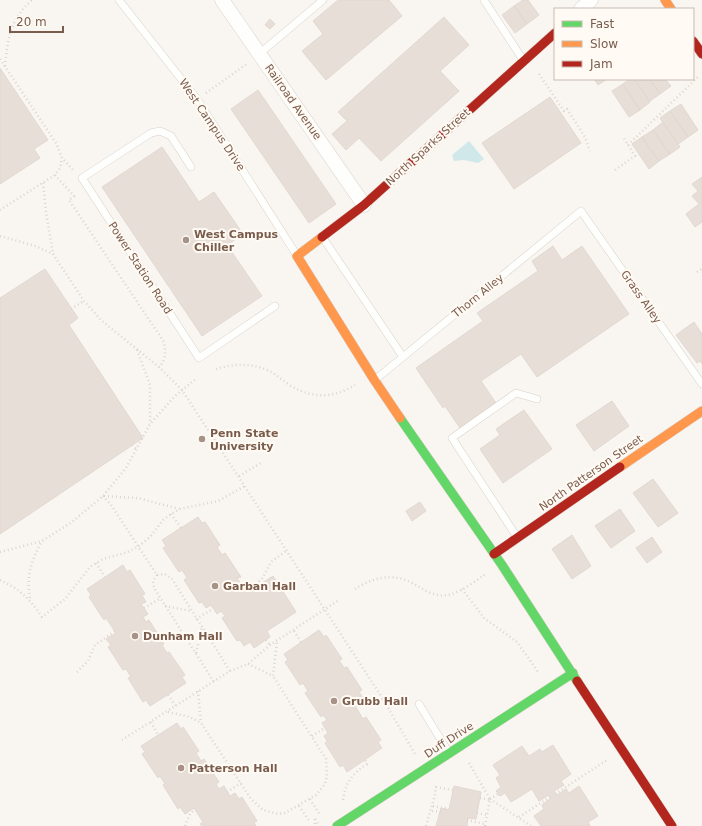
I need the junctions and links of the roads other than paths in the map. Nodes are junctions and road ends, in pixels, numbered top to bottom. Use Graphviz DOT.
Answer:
graph roads {
  1 [pos="120,0"];
  2 [pos="222,0"];
  3 [pos="323,0"];
  4 [pos="484,0"];
  5 [pos="591,0"];
  6 [pos="582,8"];
  7 [pos="554,34"];
  8 [pos="694,42"];
  9 [pos="259,54"];
  10 [pos="702,54"];
  11 [pos="524,62"];
  12 [pos="191,167"];
  13 [pos="364,205"];
  14 [pos="581,211"];
  15 [pos="323,237"];
  16 [pos="297,256"];
  17 [pos="274,306"];
  18 [pos="403,357"];
  19 [pos="375,381"];
  20 [pos="702,384"];
  21 [pos="537,399"];
  22 [pos="702,411"];
  23 [pos="518,538"];
  24 [pos="494,554"];
  25 [pos="573,673"];
  26 [pos="418,704"];
  27 [pos="449,753"];
  28 [pos="670,825"];
  29 [pos="337,826"];
  1 -- 16 [label="lane, West Campus Drive"];
  2 -- 9 [label="street, Railroad Avenue"];
  3 -- 9 [label="lane"];
  4 -- 11 [label="lane"];
  5 -- 6 [label="street"];
  7 -- 11 [label="street, North Sparks Street"];
  8 -- 10 [label="street"];
  9 -- 13 [label="street, Railroad Avenue"];
  11 -- 13 [label="street, North Sparks Street"];
  12 -- 17 [label="lane, Power Station Road"];
  13 -- 15 [label="street, North Sparks Street"];
  14 -- 18 [label="lane, Thorn Alley"];
  14 -- 20 [label="lane, Grass Alley"];
  15 -- 16 [label="street, North Sparks Street"];
  15 -- 18 [label="lane"];
  16 -- 19 [label="street"];
  18 -- 19 [label="lane, Thorn Alley"];
  19 -- 24 [label="street"];
  21 -- 23 [label="lane"];
  22 -- 23 [label="street, North Patterson Street"];
  23 -- 24 [label="street, North Patterson Street"];
  24 -- 25 [label="street"];
  25 -- 27 [label="street, Duff Drive"];
  25 -- 28 [label="street"];
  26 -- 27 [label="lane"];
  27 -- 29 [label="street, Duff Drive"];
}
